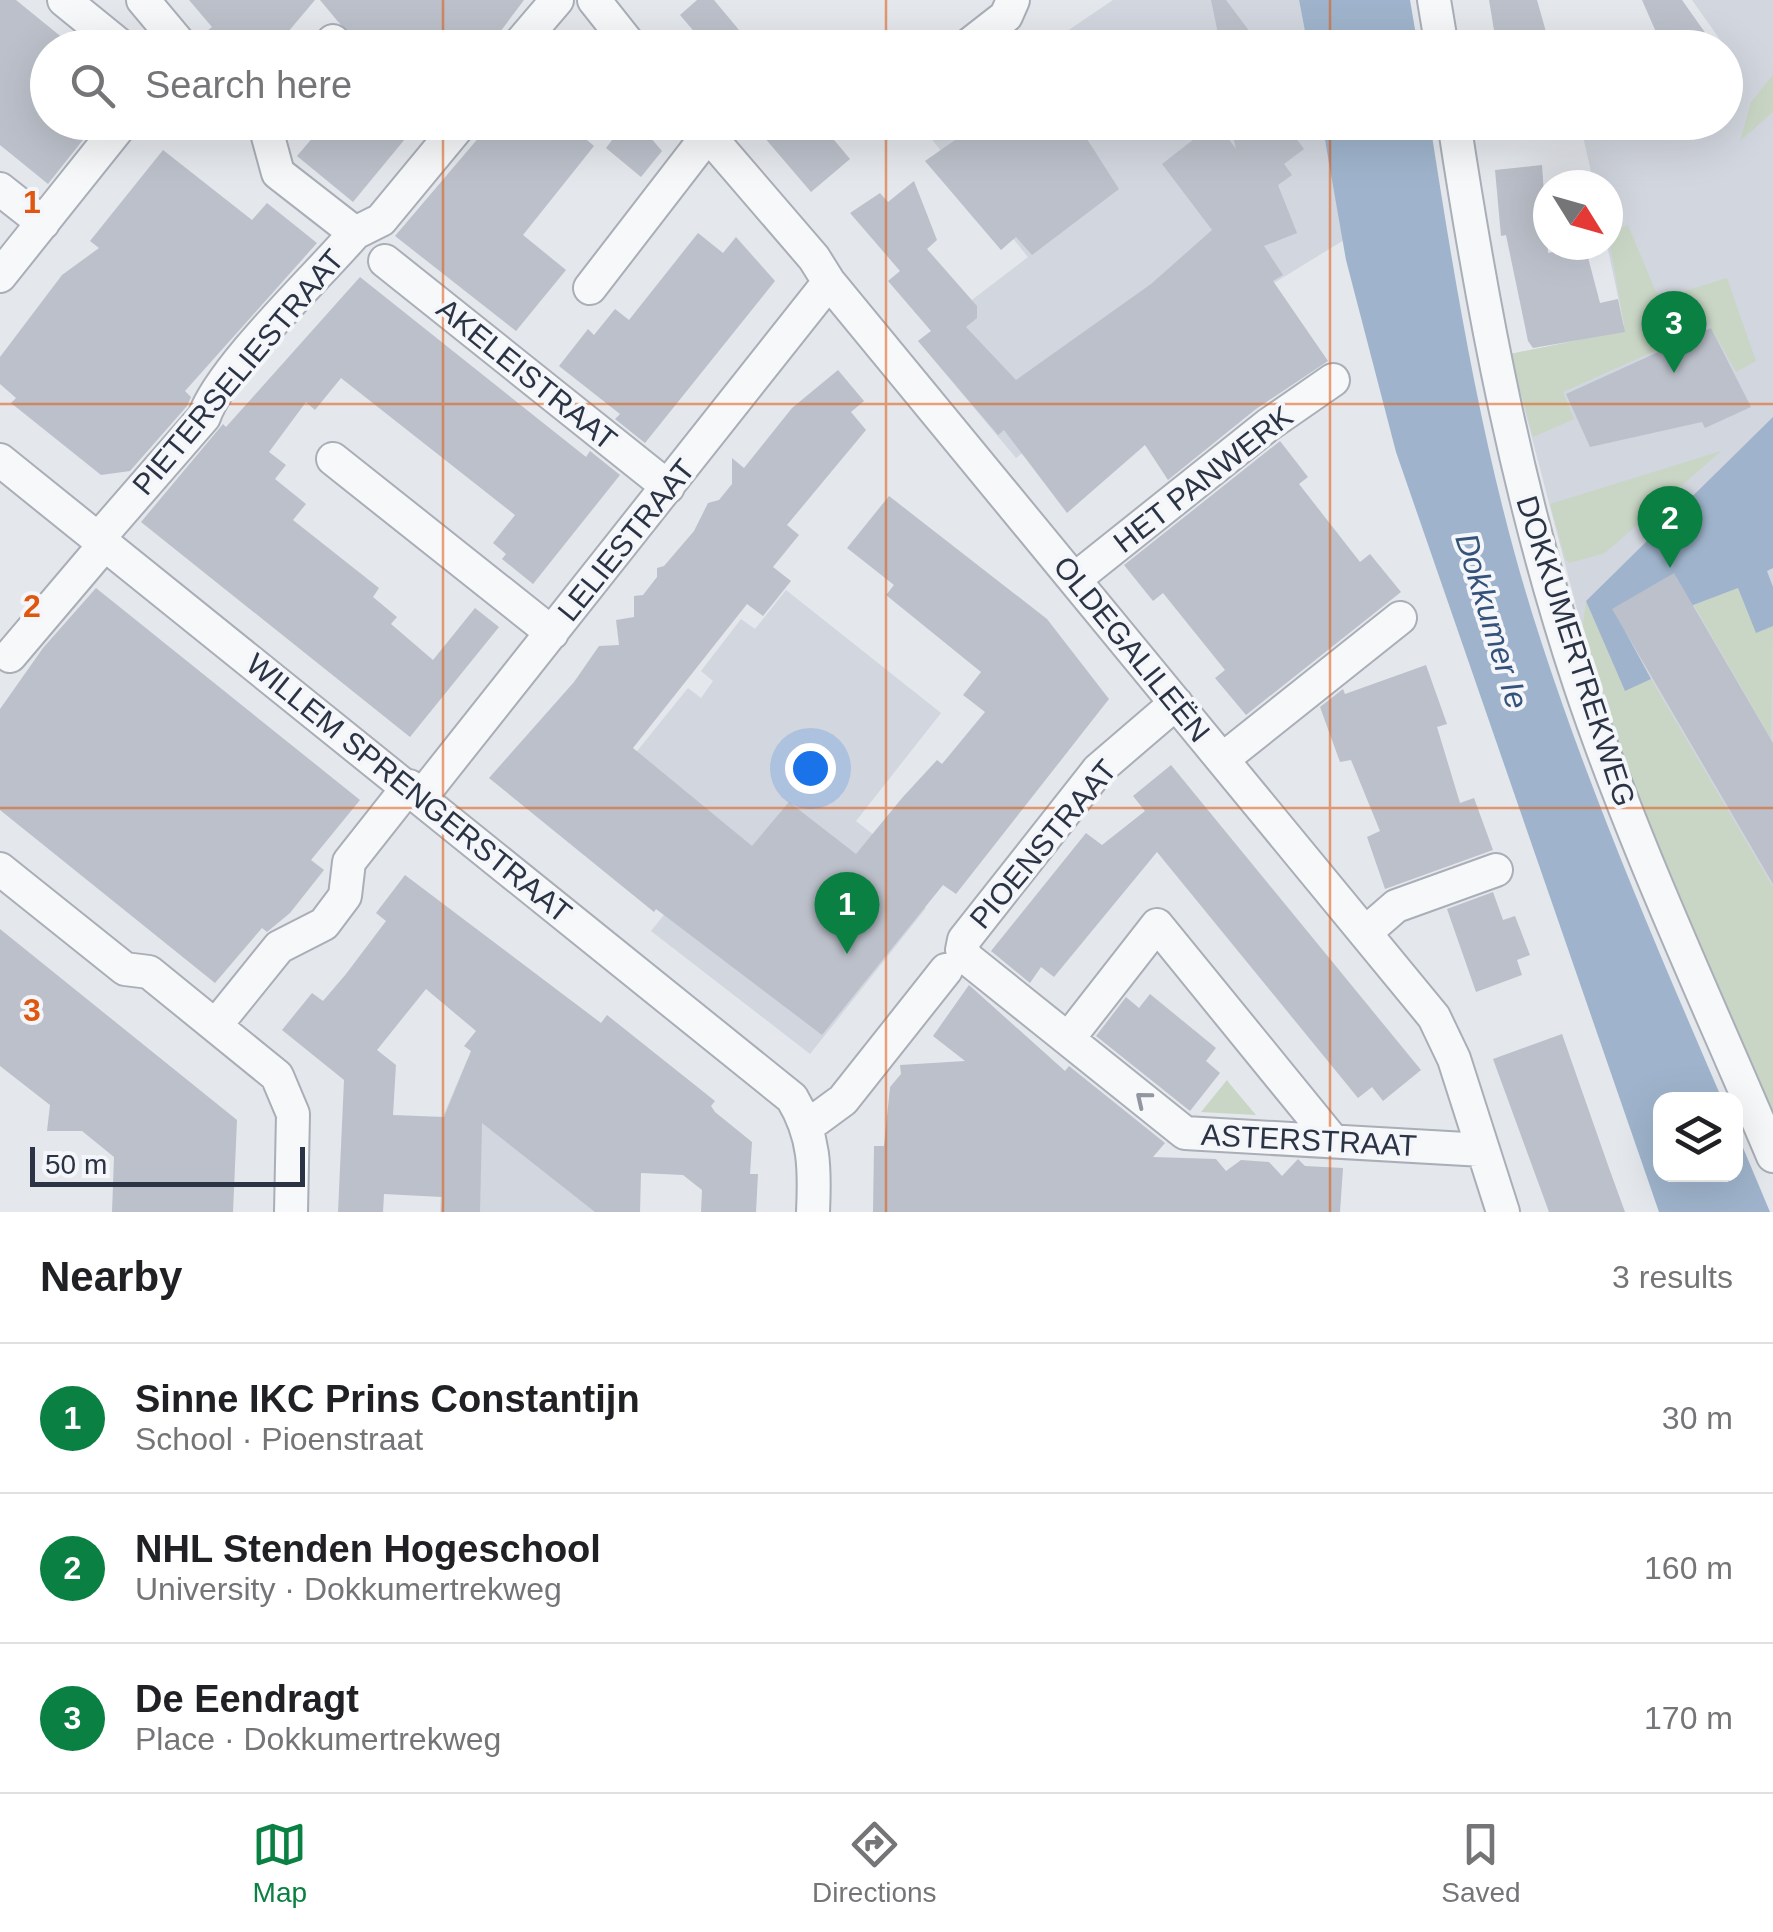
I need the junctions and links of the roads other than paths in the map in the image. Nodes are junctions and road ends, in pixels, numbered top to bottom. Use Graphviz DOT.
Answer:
graph roads {
  1 [pos="64,0"];
  2 [pos="144,0"];
  3 [pos="557,0"];
  4 [pos="1012,0"];
  5 [pos="1434,0"];
  6 [pos="598,2"];
  7 [pos="102,30"];
  8 [pos="166,30"];
  9 [pos="531,30"];
  10 [pos="619,30"];
  11 [pos="988,30"];
  12 [pos="1439,30"];
  13 [pos="109,140"];
  14 [pos="269,140"];
  15 [pos="447,140"];
  16 [pos="694,140"];
  17 [pos="712,140"];
  18 [pos="1457,140"];
  19 [pos="0,189"];
  20 [pos="43,223"];
  21 [pos="355,233"];
  22 [pos="385,261"];
  23 [pos="0,276"];
  24 [pos="830,282"];
  25 [pos="590,288"];
  26 [pos="1333,380"];
  27 [pos="333,459"];
  28 [pos="0,460"];
  29 [pos="668,487"];
  30 [pos="102,541"];
  31 [pos="1075,579"];
  32 [pos="1400,618"];
  33 [pos="552,633"];
  34 [pos="10,656"];
  35 [pos="1176,703"];
  36 [pos="1223,760"];
  37 [pos="415,791"];
  38 [pos="0,868"];
  39 [pos="1496,870"];
  40 [pos="1365,933"];
  41 [pos="954,960"];
  42 [pos="216,1025"];
  43 [pos="1068,1039"];
  44 [pos="809,1125"];
  45 [pos="1333,1141"];
  46 [pos="1482,1150"];
  47 [pos="1773,1156"];
  48 [pos="291,1212"];
  49 [pos="812,1212"];
  50 [pos="1504,1212"];
  1 -- 7 [label="street"];
  2 -- 8 [label="street"];
  3 -- 9 [label="street"];
  4 -- 11 [label="street"];
  5 -- 12 [label="street"];
  6 -- 10 [label="street"];
  13 -- 20 [label="street"];
  14 -- 21 [label="street"];
  15 -- 21 [label="street, PIETERSELIESTRAAT"];
  16 -- 25 [label="street"];
  17 -- 24 [label="street, OLDEGALILEËN"];
  18 -- 47 [label="street, DOKKUMERTREKWEG"];
  19 -- 20 [label="street"];
  20 -- 23 [label="street"];
  21 -- 30 [label="street, PIETERSELIESTRAAT"];
  22 -- 29 [label="street, AKELEISTRAAT"];
  24 -- 29 [label="street, LELIESTRAAT"];
  24 -- 31 [label="street, OLDEGALILEËN"];
  26 -- 31 [label="street, HET PANWERK"];
  27 -- 33 [label="street"];
  28 -- 30 [label="street, WILLEM SPRENGERSTRAAT"];
  29 -- 33 [label="street, LELIESTRAAT"];
  30 -- 34 [label="street, PIETERSELIESTRAAT"];
  30 -- 37 [label="street, WILLEM SPRENGERSTRAAT"];
  31 -- 35 [label="street, OLDEGALILEËN"];
  32 -- 36 [label="street"];
  33 -- 37 [label="street, LELIESTRAAT"];
  35 -- 36 [label="street, OLDEGALILEËN"];
  35 -- 41 [label="street, PIOENSTRAAT"];
  36 -- 40 [label="street, OLDEGALILEËN"];
  37 -- 42 [label="street, LELIESTRAAT"];
  37 -- 44 [label="street, WILLEM SPRENGERSTRAAT"];
  38 -- 42 [label="street"];
  39 -- 40 [label="street"];
  40 -- 46 [label="street, OLDEGALILEËN"];
  41 -- 43 [label="street, ASTERSTRAAT"];
  41 -- 44 [label="street, PIOENSTRAAT"];
  42 -- 48 [label="street"];
  45 -- 43 [label="street, ASTERSTRAAT, one-way"];
  43 -- 45 [label="street"];
  44 -- 49 [label="street"];
  45 -- 46 [label="street, ASTERSTRAAT"];
  46 -- 50 [label="street, OLDEGALILEËN"];
}
